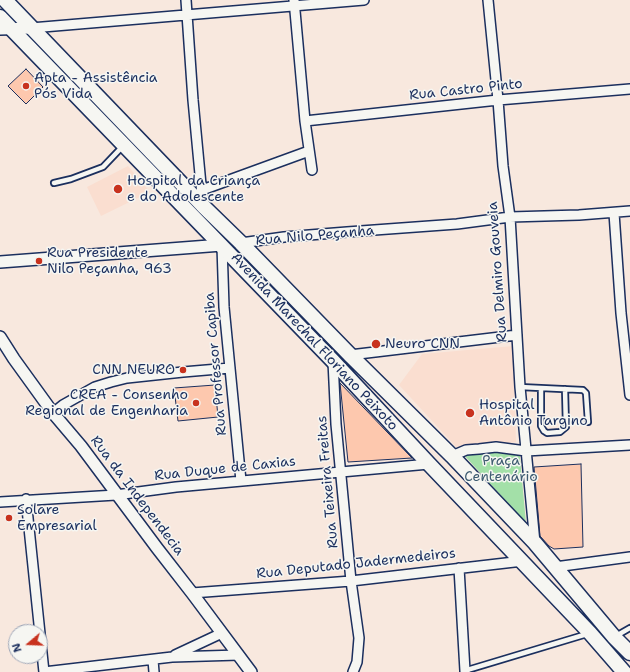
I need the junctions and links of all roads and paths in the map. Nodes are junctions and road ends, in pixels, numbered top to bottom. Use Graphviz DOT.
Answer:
graph roads {
  1 [pos="5,0"];
  2 [pos="186,0"];
  3 [pos="364,0"];
  4 [pos="488,0"];
  5 [pos="294,3"];
  6 [pos="187,15"];
  7 [pos="0,17"];
  8 [pos="6,28"];
  9 [pos="31,28"];
  10 [pos="630,89"];
  11 [pos="498,100"];
  12 [pos="305,120"];
  13 [pos="125,145"];
  14 [pos="309,151"];
  15 [pos="312,170"];
  16 [pos="54,183"];
  17 [pos="202,190"];
  18 [pos="203,206"];
  19 [pos="630,211"];
  20 [pos="614,213"];
  21 [pos="510,217"];
  22 [pos="241,243"];
  23 [pos="222,245"];
  24 [pos="0,262"];
  25 [pos="517,335"];
  26 [pos="0,337"];
  27 [pos="350,355"];
  28 [pos="333,361"];
  29 [pos="230,368"];
  30 [pos="520,387"];
  31 [pos="541,388"];
  32 [pos="565,390"];
  33 [pos="630,395"];
  34 [pos="54,413"];
  35 [pos="588,422"];
  36 [pos="630,445"];
  37 [pos="526,451"];
  38 [pos="452,456"];
  39 [pos="429,464"];
  40 [pos="341,472"];
  41 [pos="241,481"];
  42 [pos="116,495"];
  43 [pos="26,499"];
  44 [pos="0,502"];
  45 [pos="535,543"];
  46 [pos="630,557"];
  47 [pos="523,561"];
  48 [pos="555,567"];
  49 [pos="459,568"];
  50 [pos="351,581"];
  51 [pos="192,593"];
  52 [pos="630,628"];
  53 [pos="222,633"];
  54 [pos="590,633"];
  55 [pos="614,637"];
  56 [pos="630,653"];
  57 [pos="239,655"];
  58 [pos="172,657"];
  59 [pos="153,660"];
  60 [pos="463,671"];
  61 [pos="44,672"];
  62 [pos="154,672"];
  63 [pos="251,672"];
  64 [pos="353,672"];
  65 [pos="624,672"];
  1 -- 9 [label="main road, Avenida Marechal Floriano Peixoto"];
  2 -- 6 [label="street"];
  3 -- 5 [label="street"];
  4 -- 11 [label="street, Rua Delmiro Gouveia"];
  5 -- 6 [label="street"];
  5 -- 12 [label="street"];
  6 -- 9 [label="street"];
  6 -- 17 [label="street"];
  7 -- 8 [label="main road, Avenida Marechal Floriano Peixoto"];
  8 -- 9 [label="street"];
  8 -- 13 [label="main road, Avenida Marechal Floriano Peixoto"];
  9 -- 18 [label="main road, Avenida Marechal Floriano Peixoto"];
  10 -- 11 [label="street, Rua Castro Pinto"];
  11 -- 12 [label="street, Rua Castro Pinto"];
  11 -- 21 [label="street, Rua Delmiro Gouveia"];
  12 -- 14 [label="street"];
  13 -- 16 [label="lane"];
  13 -- 23 [label="main road, Avenida Marechal Floriano Peixoto"];
  14 -- 15 [label="street"];
  14 -- 17 [label="street"];
  17 -- 18 [label="street"];
  18 -- 22 [label="main road, Avenida Marechal Floriano Peixoto"];
  19 -- 20 [label="street, Rua Nilo Peçanha"];
  20 -- 21 [label="street, Rua Nilo Peçanha"];
  20 -- 33 [label="street"];
  21 -- 22 [label="street, Rua Nilo Peçanha"];
  21 -- 25 [label="street, Rua Delmiro Gouveia"];
  22 -- 23 [label="main road, Rua Nilo Peçanha"];
  22 -- 27 [label="main road, Avenida Marechal Floriano Peixoto"];
  23 -- 24 [label="street, Rua Nilo Peçanha"];
  23 -- 28 [label="main road, Avenida Marechal Floriano Peixoto"];
  23 -- 29 [label="street, Rua Professor Capiba"];
  25 -- 27 [label="street"];
  25 -- 30 [label="street, Rua Delmiro Gouveia"];
  26 -- 34 [label="street, Rua da Independecia"];
  27 -- 38 [label="main road, Avenida Marechal Floriano Peixoto"];
  28 -- 39 [label="main road, Avenida Marechal Floriano Peixoto"];
  28 -- 40 [label="street, Rua Teixeira Freitas"];
  29 -- 34 [label="street"];
  29 -- 41 [label="street, Rua Professor Capiba"];
  30 -- 31 [label="lane"];
  30 -- 37 [label="street, Rua Delmiro Gouveia"];
  31 -- 32 [label="lane"];
  31 -- 32 [label="lane"];
  32 -- 35 [label="lane"];
  34 -- 42 [label="street, Rua da Independecia"];
  36 -- 37 [label="street"];
  37 -- 38 [label="street"];
  37 -- 45 [label="street, Rua Delmiro Gouveia"];
  38 -- 45 [label="main road, Avenida Marechal Floriano Peixoto"];
  39 -- 40 [label="street, Rua Duque de Caxias"];
  39 -- 47 [label="main road, Avenida Marechal Floriano Peixoto"];
  40 -- 41 [label="street, Rua Duque de Caxias"];
  40 -- 50 [label="street, Rua Teixeira Freitas"];
  41 -- 42 [label="street, Rua Duque de Caxias"];
  42 -- 43 [label="street, Rua Duque de Caxias"];
  42 -- 51 [label="street, Rua da Independecia"];
  43 -- 44 [label="street, Rua Duque de Caxias"];
  43 -- 61 [label="street"];
  45 -- 48 [label="main road, Avenida Marechal Floriano Peixoto"];
  46 -- 48 [label="street"];
  47 -- 49 [label="street, Rua Deputado Jadermedeiros"];
  47 -- 54 [label="main road, Avenida Marechal Floriano Peixoto"];
  48 -- 55 [label="main road, Avenida Marechal Floriano Peixoto"];
  49 -- 50 [label="street, Rua Deputado Jadermedeiros"];
  49 -- 60 [label="street"];
  50 -- 51 [label="street, Rua Deputado Jadermedeiros"];
  50 -- 64 [label="street, Rua Teixeira Freitas"];
  51 -- 53 [label="street, Rua da Independecia"];
  52 -- 55 [label="lane"];
  53 -- 57 [label="street, Rua da Independecia"];
  53 -- 58 [label="street"];
  54 -- 60 [label="lane"];
  54 -- 65 [label="main road, Avenida Marechal Floriano Peixoto"];
  55 -- 56 [label="main road, Avenida Marechal Floriano Peixoto"];
  57 -- 58 [label="street"];
  57 -- 63 [label="street, Rua da Independecia"];
  58 -- 59 [label="street"];
  59 -- 61 [label="street"];
  59 -- 62 [label="street"];
}
